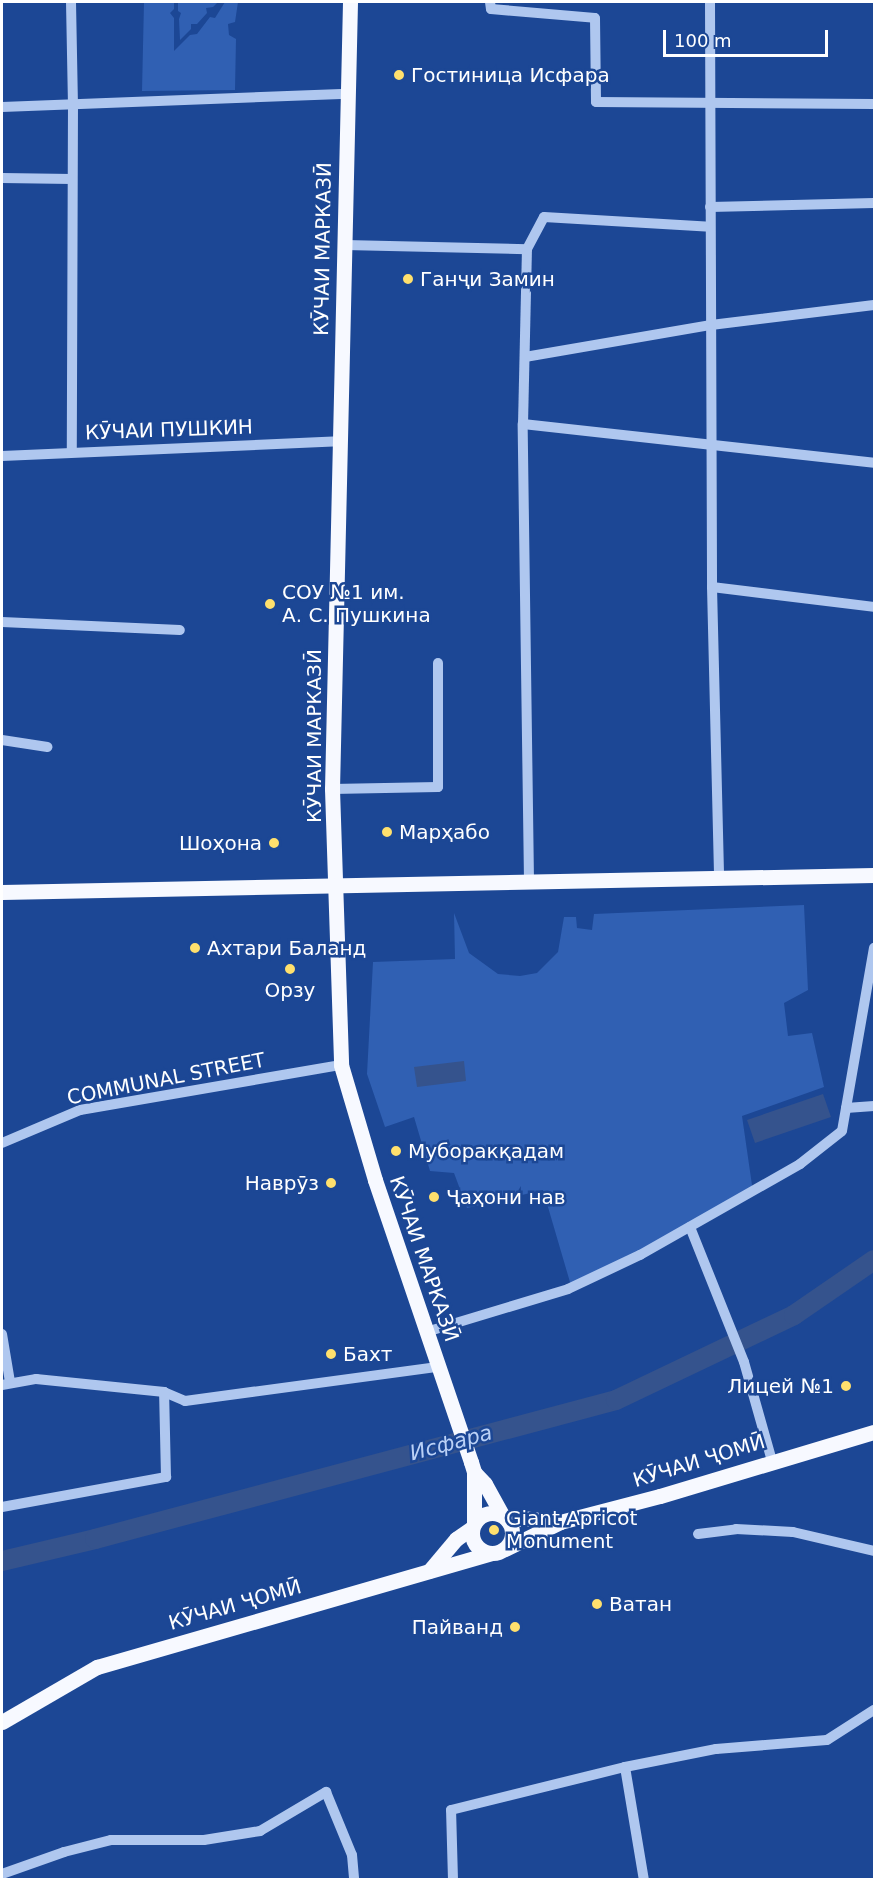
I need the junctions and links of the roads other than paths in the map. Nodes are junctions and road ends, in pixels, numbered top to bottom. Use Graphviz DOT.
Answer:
graph roads {
  1 [pos="71,2"];
  2 [pos="350,2"];
  3 [pos="490,2"];
  4 [pos="710,2"];
  5 [pos="348,94"];
  6 [pos="73,103"];
  7 [pos="710,103"];
  8 [pos="874,104"];
  9 [pos="2,107"];
  10 [pos="2,178"];
  11 [pos="72,179"];
  12 [pos="874,203"];
  13 [pos="710,207"];
  14 [pos="710,227"];
  15 [pos="345,245"];
  16 [pos="527,249"];
  17 [pos="874,304"];
  18 [pos="711,325"];
  19 [pos="525,357"];
  20 [pos="523,424"];
  21 [pos="339,441"];
  22 [pos="712,444"];
  23 [pos="72,452"];
  24 [pos="2,456"];
  25 [pos="874,464"];
  26 [pos="712,587"];
  27 [pos="874,607"];
  28 [pos="2,622"];
  29 [pos="180,630"];
  30 [pos="438,663"];
  31 [pos="2,740"];
  32 [pos="47,747"];
  33 [pos="332,789"];
  34 [pos="874,875"];
  35 [pos="719,878"];
  36 [pos="529,881"];
  37 [pos="337,887"];
  38 [pos="2,892"];
  39 [pos="874,948"];
  40 [pos="872,977"];
  41 [pos="341,1065"];
  42 [pos="874,1106"];
  43 [pos="846,1108"];
  44 [pos="2,1143"];
  45 [pos="690,1227"];
  46 [pos="426,1332"];
  47 [pos="2,1334"];
  48 [pos="438,1367"];
  49 [pos="6,1383"];
  50 [pos="164,1392"];
  51 [pos="874,1432"];
  52 [pos="772,1461"];
  53 [pos="473,1467"];
  54 [pos="2,1507"];
  55 [pos="506,1518"];
  56 [pos="560,1522"];
  57 [pos="473,1526"];
  58 [pos="698,1534"];
  59 [pos="498,1551"];
  60 [pos="874,1551"];
  61 [pos="429,1571"];
  62 [pos="874,1710"];
  63 [pos="2,1722"];
  64 [pos="625,1767"];
  65 [pos="2,1874"];
  66 [pos="354,1880"];
  67 [pos="453,1880"];
  68 [pos="644,1880"];
  1 -- 6 [label="street"];
  2 -- 5 [label="main road, КӮЧАИ МАРКАЗӢ"];
  3 -- 7 [label="street"];
  4 -- 7 [label="street"];
  5 -- 6 [label="street"];
  5 -- 15 [label="main road, КӮЧАИ МАРКАЗӢ"];
  6 -- 9 [label="street"];
  6 -- 11 [label="street"];
  7 -- 8 [label="street"];
  7 -- 13 [label="street"];
  10 -- 11 [label="street"];
  11 -- 23 [label="street"];
  12 -- 13 [label="street"];
  13 -- 14 [label="street"];
  14 -- 16 [label="street"];
  14 -- 18 [label="street"];
  15 -- 16 [label="street"];
  15 -- 21 [label="main road, КӮЧАИ МАРКАЗӢ"];
  16 -- 19 [label="street"];
  17 -- 18 [label="street"];
  18 -- 19 [label="street"];
  18 -- 22 [label="street"];
  19 -- 20 [label="street"];
  20 -- 22 [label="street"];
  20 -- 36 [label="street"];
  21 -- 23 [label="street, КӮЧАИ ПУШКИН"];
  21 -- 33 [label="main road, КӮЧАИ МАРКАЗӢ"];
  22 -- 25 [label="street"];
  22 -- 26 [label="street"];
  23 -- 24 [label="street, КӮЧАИ ПУШКИН"];
  26 -- 27 [label="street"];
  26 -- 35 [label="street"];
  28 -- 29 [label="street"];
  30 -- 33 [label="street"];
  31 -- 32 [label="street"];
  33 -- 37 [label="main road, КӮЧАИ МАРКАЗӢ"];
  34 -- 35 [label="main road"];
  35 -- 36 [label="main road"];
  36 -- 37 [label="main road"];
  37 -- 38 [label="main road"];
  37 -- 41 [label="main road, КӮЧАИ МАРКАЗӢ"];
  39 -- 40 [label="street"];
  40 -- 43 [label="street"];
  41 -- 44 [label="street, COMMUNAL STREET"];
  41 -- 46 [label="main road, КӮЧАИ МАРКАЗӢ"];
  42 -- 43 [label="street"];
  43 -- 45 [label="street"];
  45 -- 46 [label="street"];
  45 -- 52 [label="street"];
  46 -- 48 [label="main road, КӮЧАИ МАРКАЗӢ"];
  47 -- 49 [label="street"];
  48 -- 50 [label="street"];
  48 -- 53 [label="main road, КӮЧАИ МАРКАЗӢ"];
  49 -- 50 [label="street"];
  50 -- 54 [label="street"];
  51 -- 52 [label="main road, КӮЧАИ ҶОМӢ"];
  52 -- 56 [label="main road, КӮЧАИ ҶОМӢ"];
  53 -- 55 [label="main road"];
  53 -- 57 [label="main road"];
  55 -- 56 [label="main road"];
  55 -- 57 [label="main road"];
  55 -- 59 [label="main road"];
  56 -- 59 [label="main road, КӮЧАИ ҶОМӢ"];
  57 -- 59 [label="main road"];
  57 -- 61 [label="main road"];
  58 -- 60 [label="street"];
  59 -- 61 [label="main road, КӮЧАИ ҶОМӢ"];
  61 -- 63 [label="main road, КӮЧАИ ҶОМӢ"];
  62 -- 64 [label="street"];
  64 -- 67 [label="street"];
  64 -- 68 [label="street"];
  65 -- 66 [label="street"];
}
